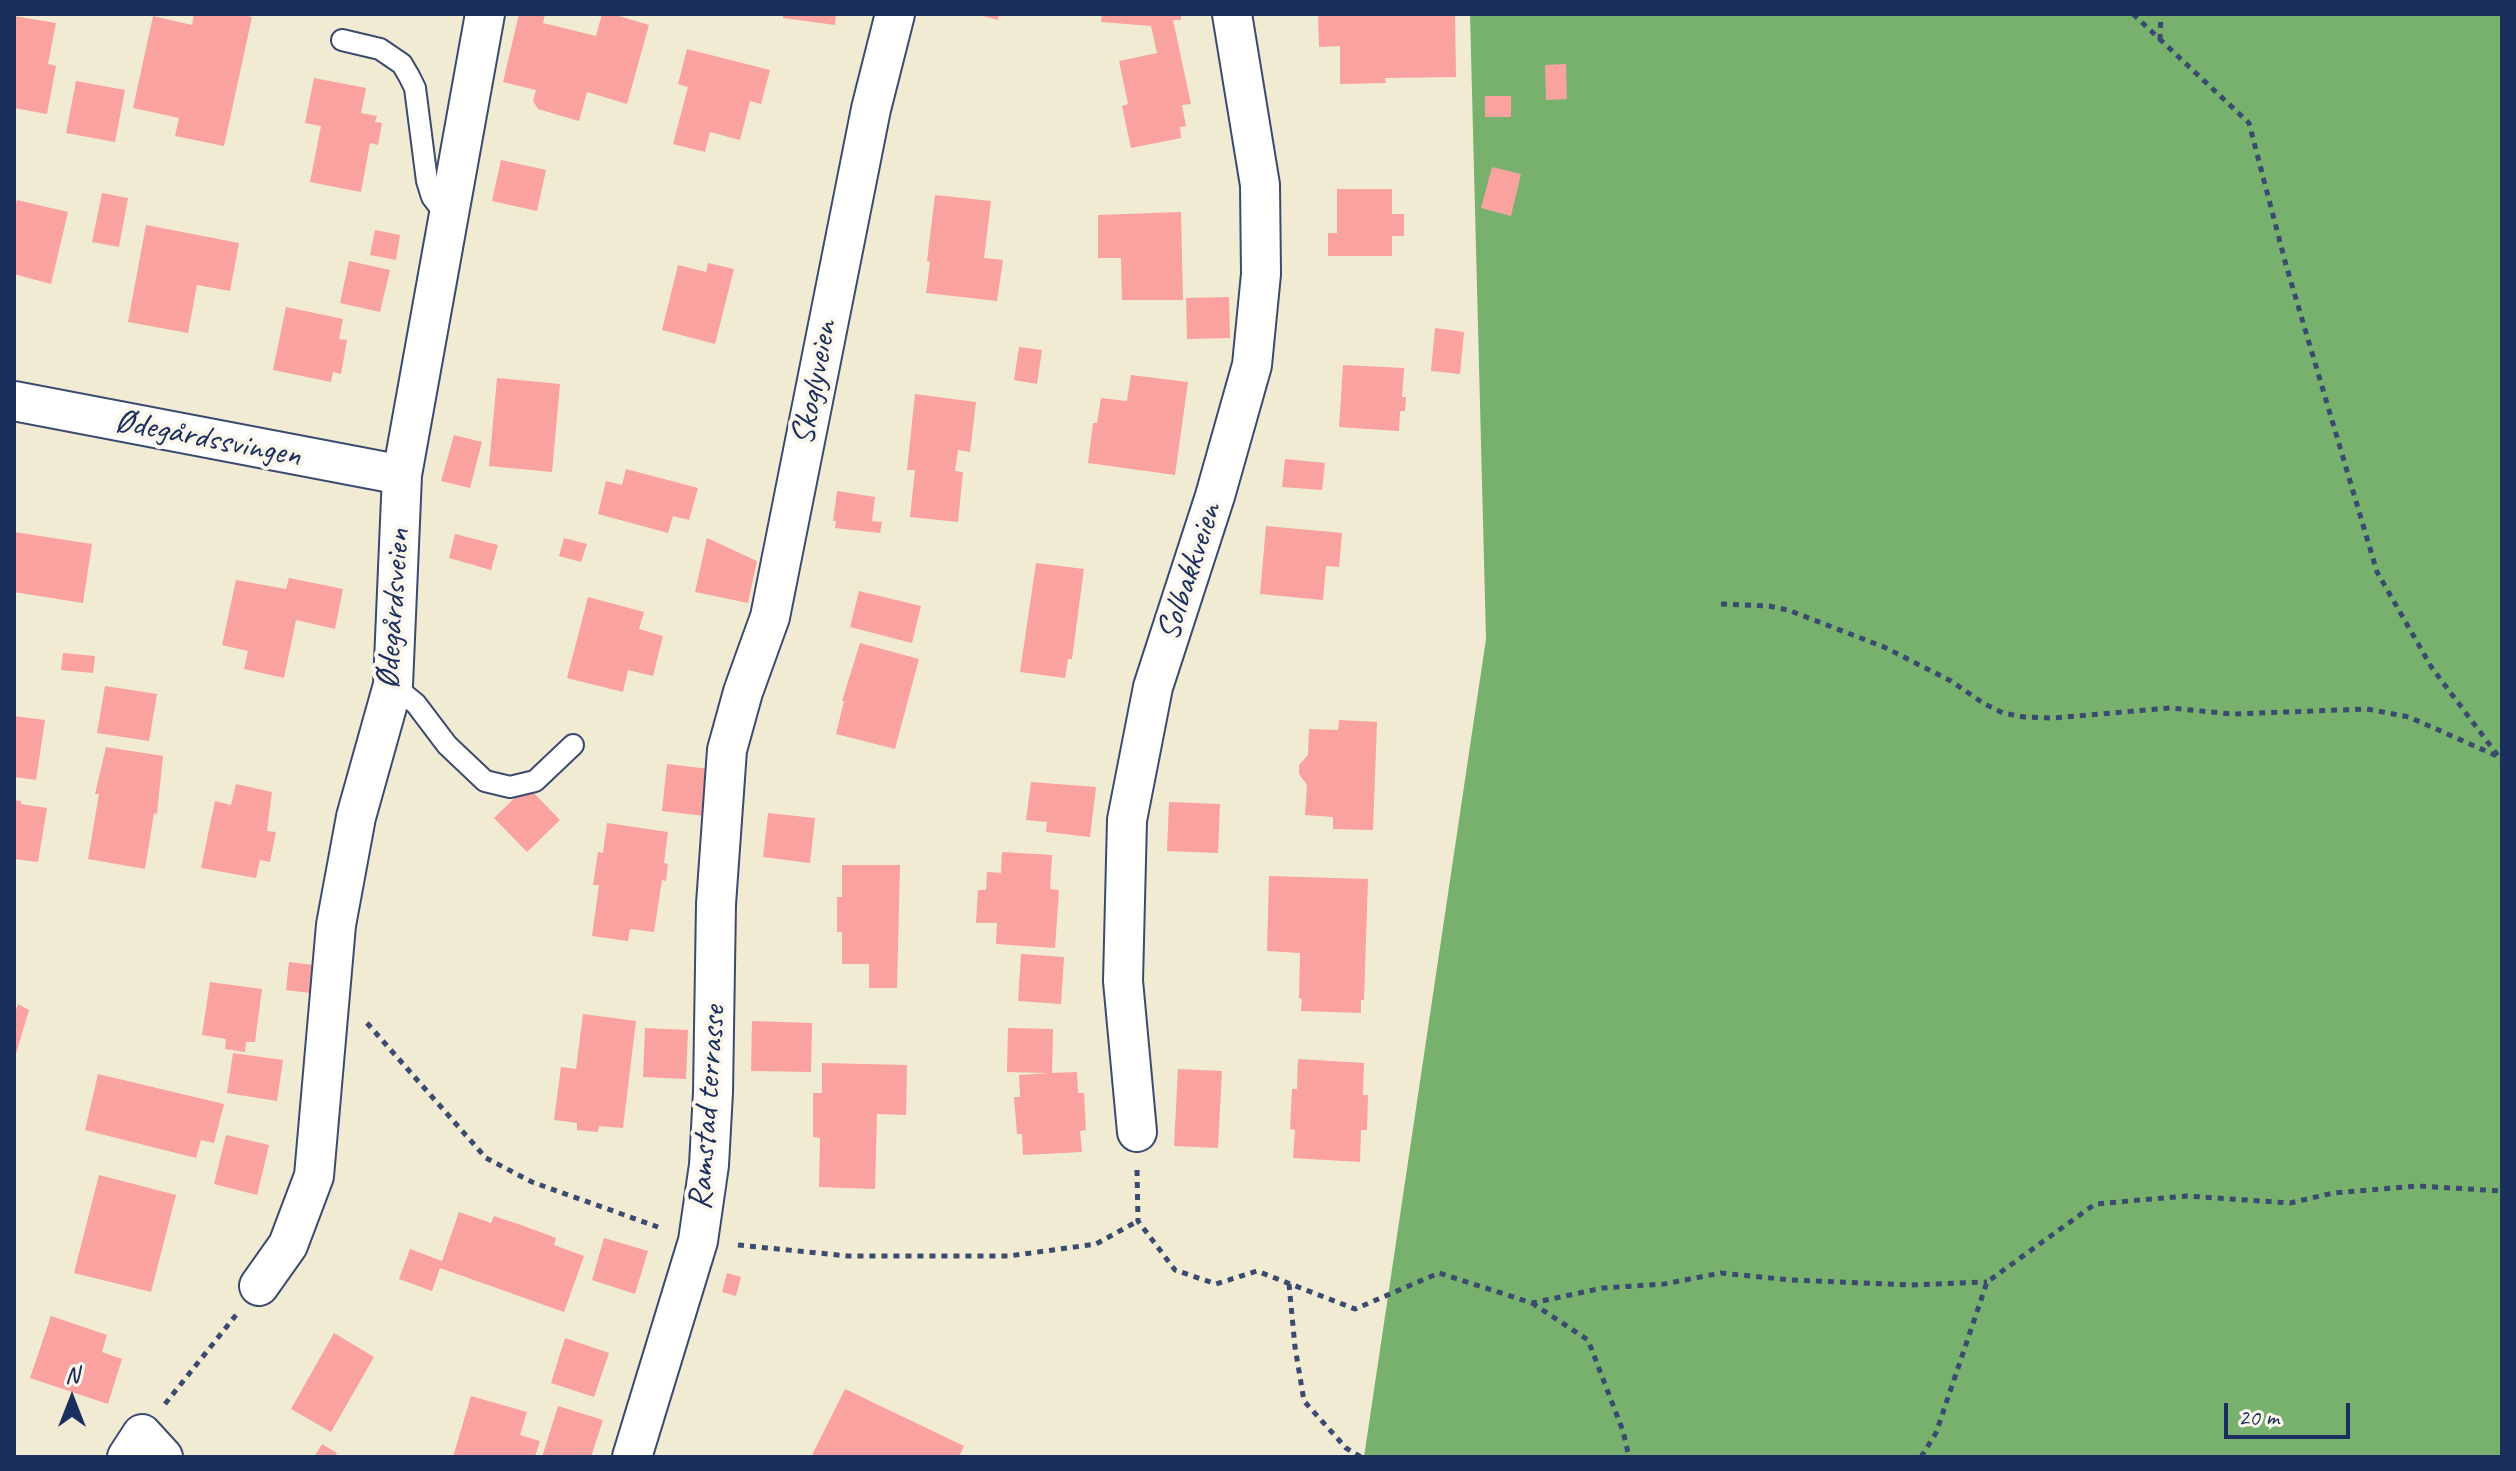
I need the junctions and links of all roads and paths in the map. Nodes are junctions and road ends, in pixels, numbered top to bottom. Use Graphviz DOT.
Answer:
graph roads {
  1 [pos="485,14"];
  2 [pos="895,14"];
  3 [pos="1232,14"];
  4 [pos="2133,14"];
  5 [pos="2161,14"];
  6 [pos="342,40"];
  7 [pos="2160,41"];
  8 [pos="448,218"];
  9 [pos="14,401"];
  10 [pos="402,475"];
  11 [pos="1721,604"];
  12 [pos="393,685"];
  13 [pos="573,745"];
  14 [pos="727,750"];
  15 [pos="2500,759"];
  16 [pos="328,1010"];
  17 [pos="1137,1132"];
  18 [pos="2502,1191"];
  19 [pos="1138,1221"];
  20 [pos="698,1241"];
  21 [pos="1987,1282"];
  22 [pos="1289,1284"];
  23 [pos="259,1286"];
  24 [pos="1532,1303"];
  25 [pos="144,1449"];
  26 [pos="632,1457"];
  27 [pos="1361,1457"];
  28 [pos="1629,1457"];
  29 [pos="1921,1457"];
  1 -- 8 [label="street, Ødegårdsveien"];
  2 -- 14 [label="street, Skoglyveien"];
  3 -- 17 [label="street, Solbakkveien"];
  4 -- 7 [label="path"];
  5 -- 7 [label="path"];
  6 -- 8 [label="lane"];
  7 -- 15 [label="path"];
  8 -- 10 [label="street, Ødegårdsveien"];
  9 -- 10 [label="street, Ødegårdssvingen"];
  10 -- 12 [label="street, Ødegårdsveien"];
  11 -- 15 [label="path"];
  12 -- 13 [label="lane"];
  12 -- 16 [label="street, Ødegårdsveien"];
  14 -- 20 [label="street, Ramstad terrasse"];
  16 -- 20 [label="path"];
  16 -- 23 [label="street, Ødegårdsveien"];
  17 -- 19 [label="path"];
  18 -- 21 [label="path"];
  19 -- 20 [label="path"];
  19 -- 22 [label="path"];
  20 -- 26 [label="street, Ramstad terrasse"];
  21 -- 24 [label="path"];
  21 -- 29 [label="path"];
  22 -- 24 [label="path"];
  22 -- 27 [label="path"];
  23 -- 25 [label="path"];
  24 -- 28 [label="path"];
}
